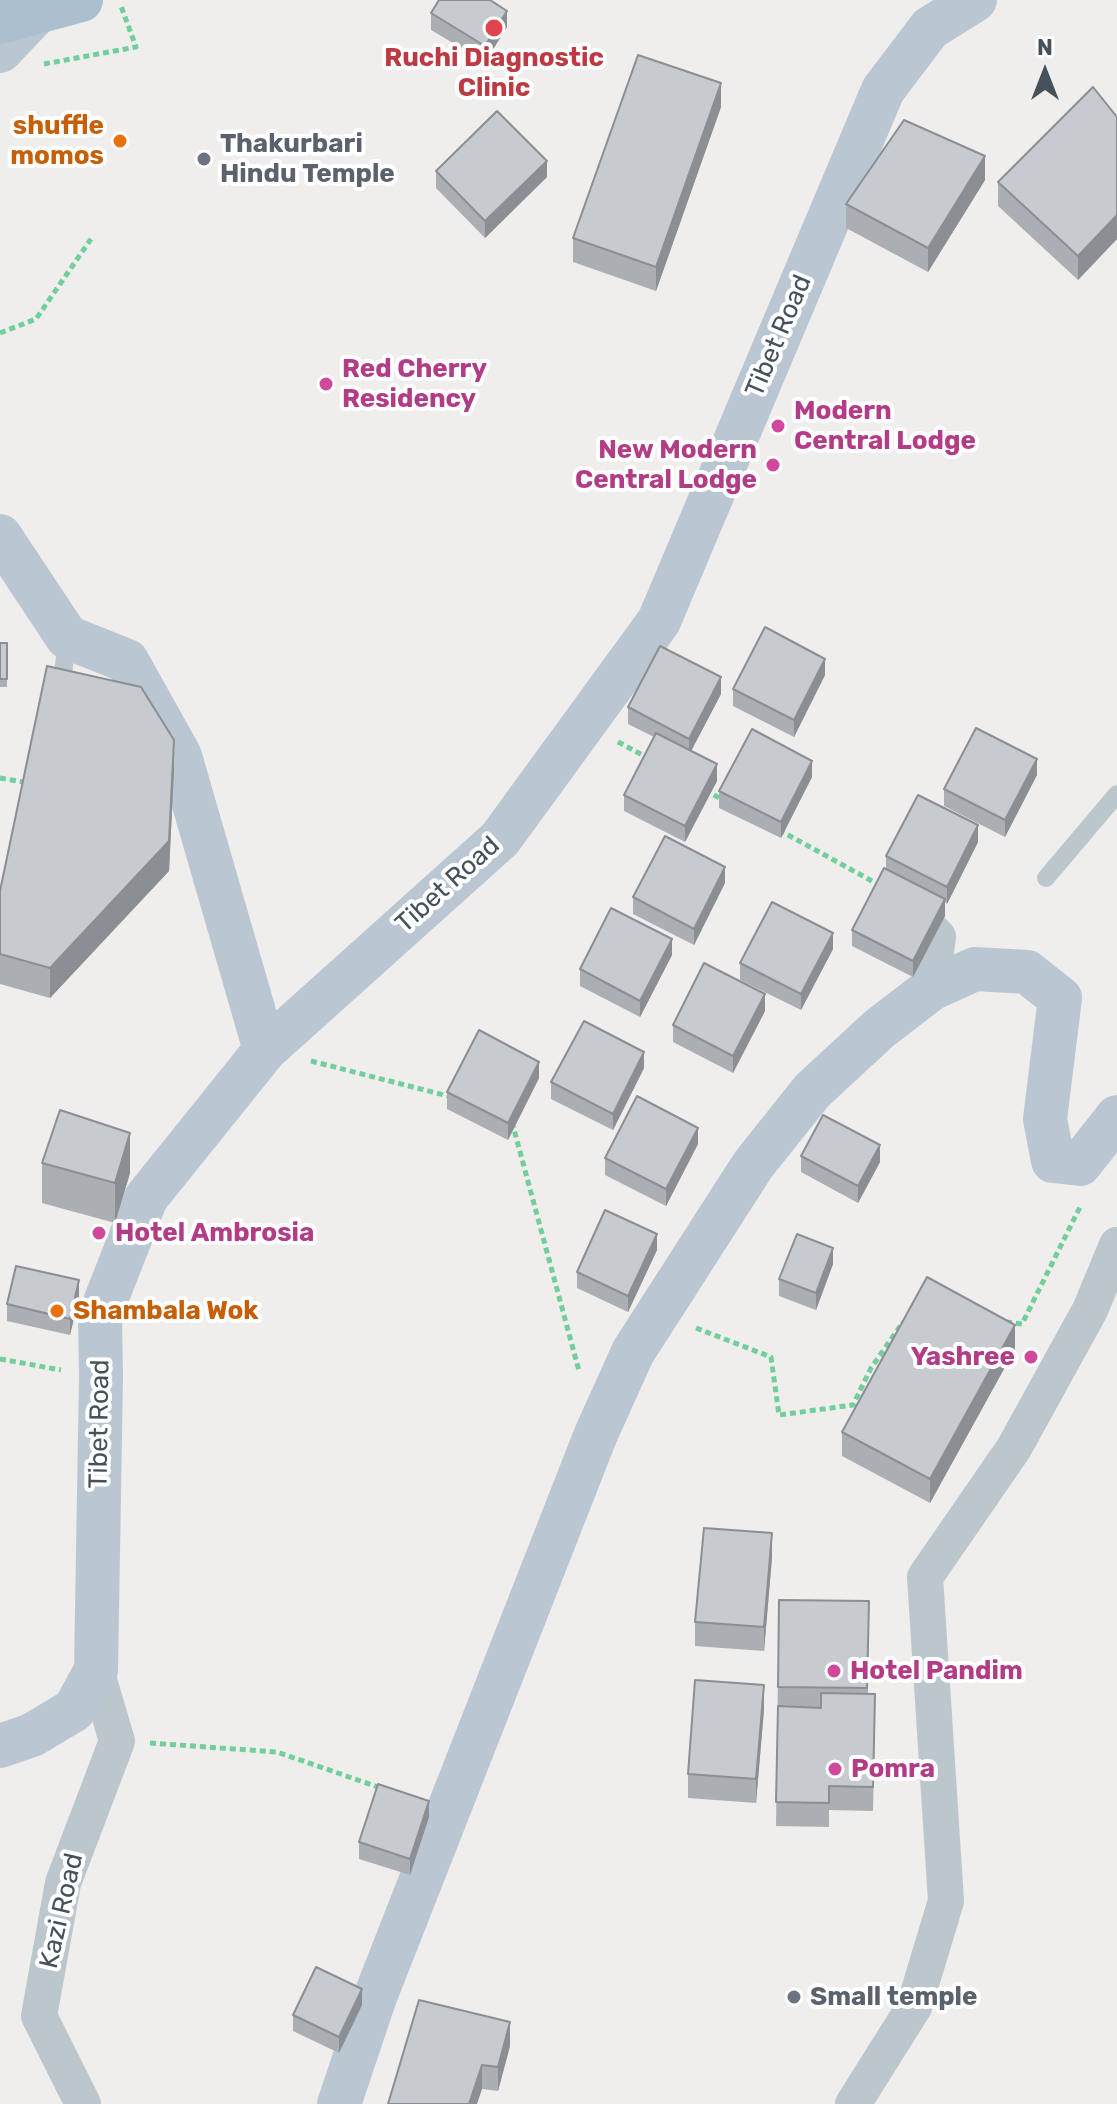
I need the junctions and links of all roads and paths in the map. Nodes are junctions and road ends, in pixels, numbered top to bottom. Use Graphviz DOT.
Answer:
graph roads {
  1 [pos="81,0"];
  2 [pos="118,0"];
  3 [pos="975,0"];
  4 [pos="19,16"];
  5 [pos="15,59"];
  6 [pos="91,239"];
  7 [pos="0,333"];
  8 [pos="0,536"];
  9 [pos="67,637"];
  10 [pos="58,712"];
  11 [pos="585,724"];
  12 [pos="654,762"];
  13 [pos="0,778"];
  14 [pos="37,784"];
  15 [pos="695,784"];
  16 [pos="1117,794"];
  17 [pos="736,807"];
  18 [pos="777,829"];
  19 [pos="1046,878"];
  20 [pos="900,897"];
  21 [pos="931,989"];
  22 [pos="265,1050"];
  23 [pos="463,1100"];
  24 [pos="509,1111"];
  25 [pos="1117,1117"];
  26 [pos="1083,1200"];
  27 [pos="1117,1245"];
  28 [pos="907,1317"];
  29 [pos="995,1320"];
  30 [pos="687,1328"];
  31 [pos="0,1359"];
  32 [pos="580,1373"];
  33 [pos="101,1377"];
  34 [pos="96,1670"];
  35 [pos="117,1741"];
  36 [pos="0,1746"];
  37 [pos="390,1791"];
  38 [pos="83,2104"];
  39 [pos="339,2104"];
  40 [pos="853,2104"];
  1 -- 4 [label="main road"];
  2 -- 5 [label="path"];
  3 -- 11 [label="street, Tibet Road"];
  4 -- 5 [label="street"];
  6 -- 7 [label="path"];
  8 -- 9 [label="street"];
  9 -- 10 [label="lane"];
  9 -- 22 [label="street"];
  11 -- 12 [label="path"];
  11 -- 22 [label="street, Tibet Road"];
  13 -- 14 [label="path"];
  15 -- 17 [label="path"];
  16 -- 19 [label="lane"];
  18 -- 20 [label="path"];
  20 -- 21 [label="street"];
  21 -- 25 [label="street"];
  21 -- 39 [label="street"];
  22 -- 23 [label="path"];
  22 -- 33 [label="street, Tibet Road"];
  24 -- 32 [label="path"];
  26 -- 29 [label="path"];
  27 -- 40 [label="street"];
  28 -- 30 [label="path"];
  31 -- 33 [label="path"];
  33 -- 34 [label="street, Tibet Road"];
  34 -- 35 [label="street"];
  34 -- 36 [label="street, Tibet Road"];
  35 -- 37 [label="path"];
  35 -- 38 [label="street, Kazi Road"];
}
